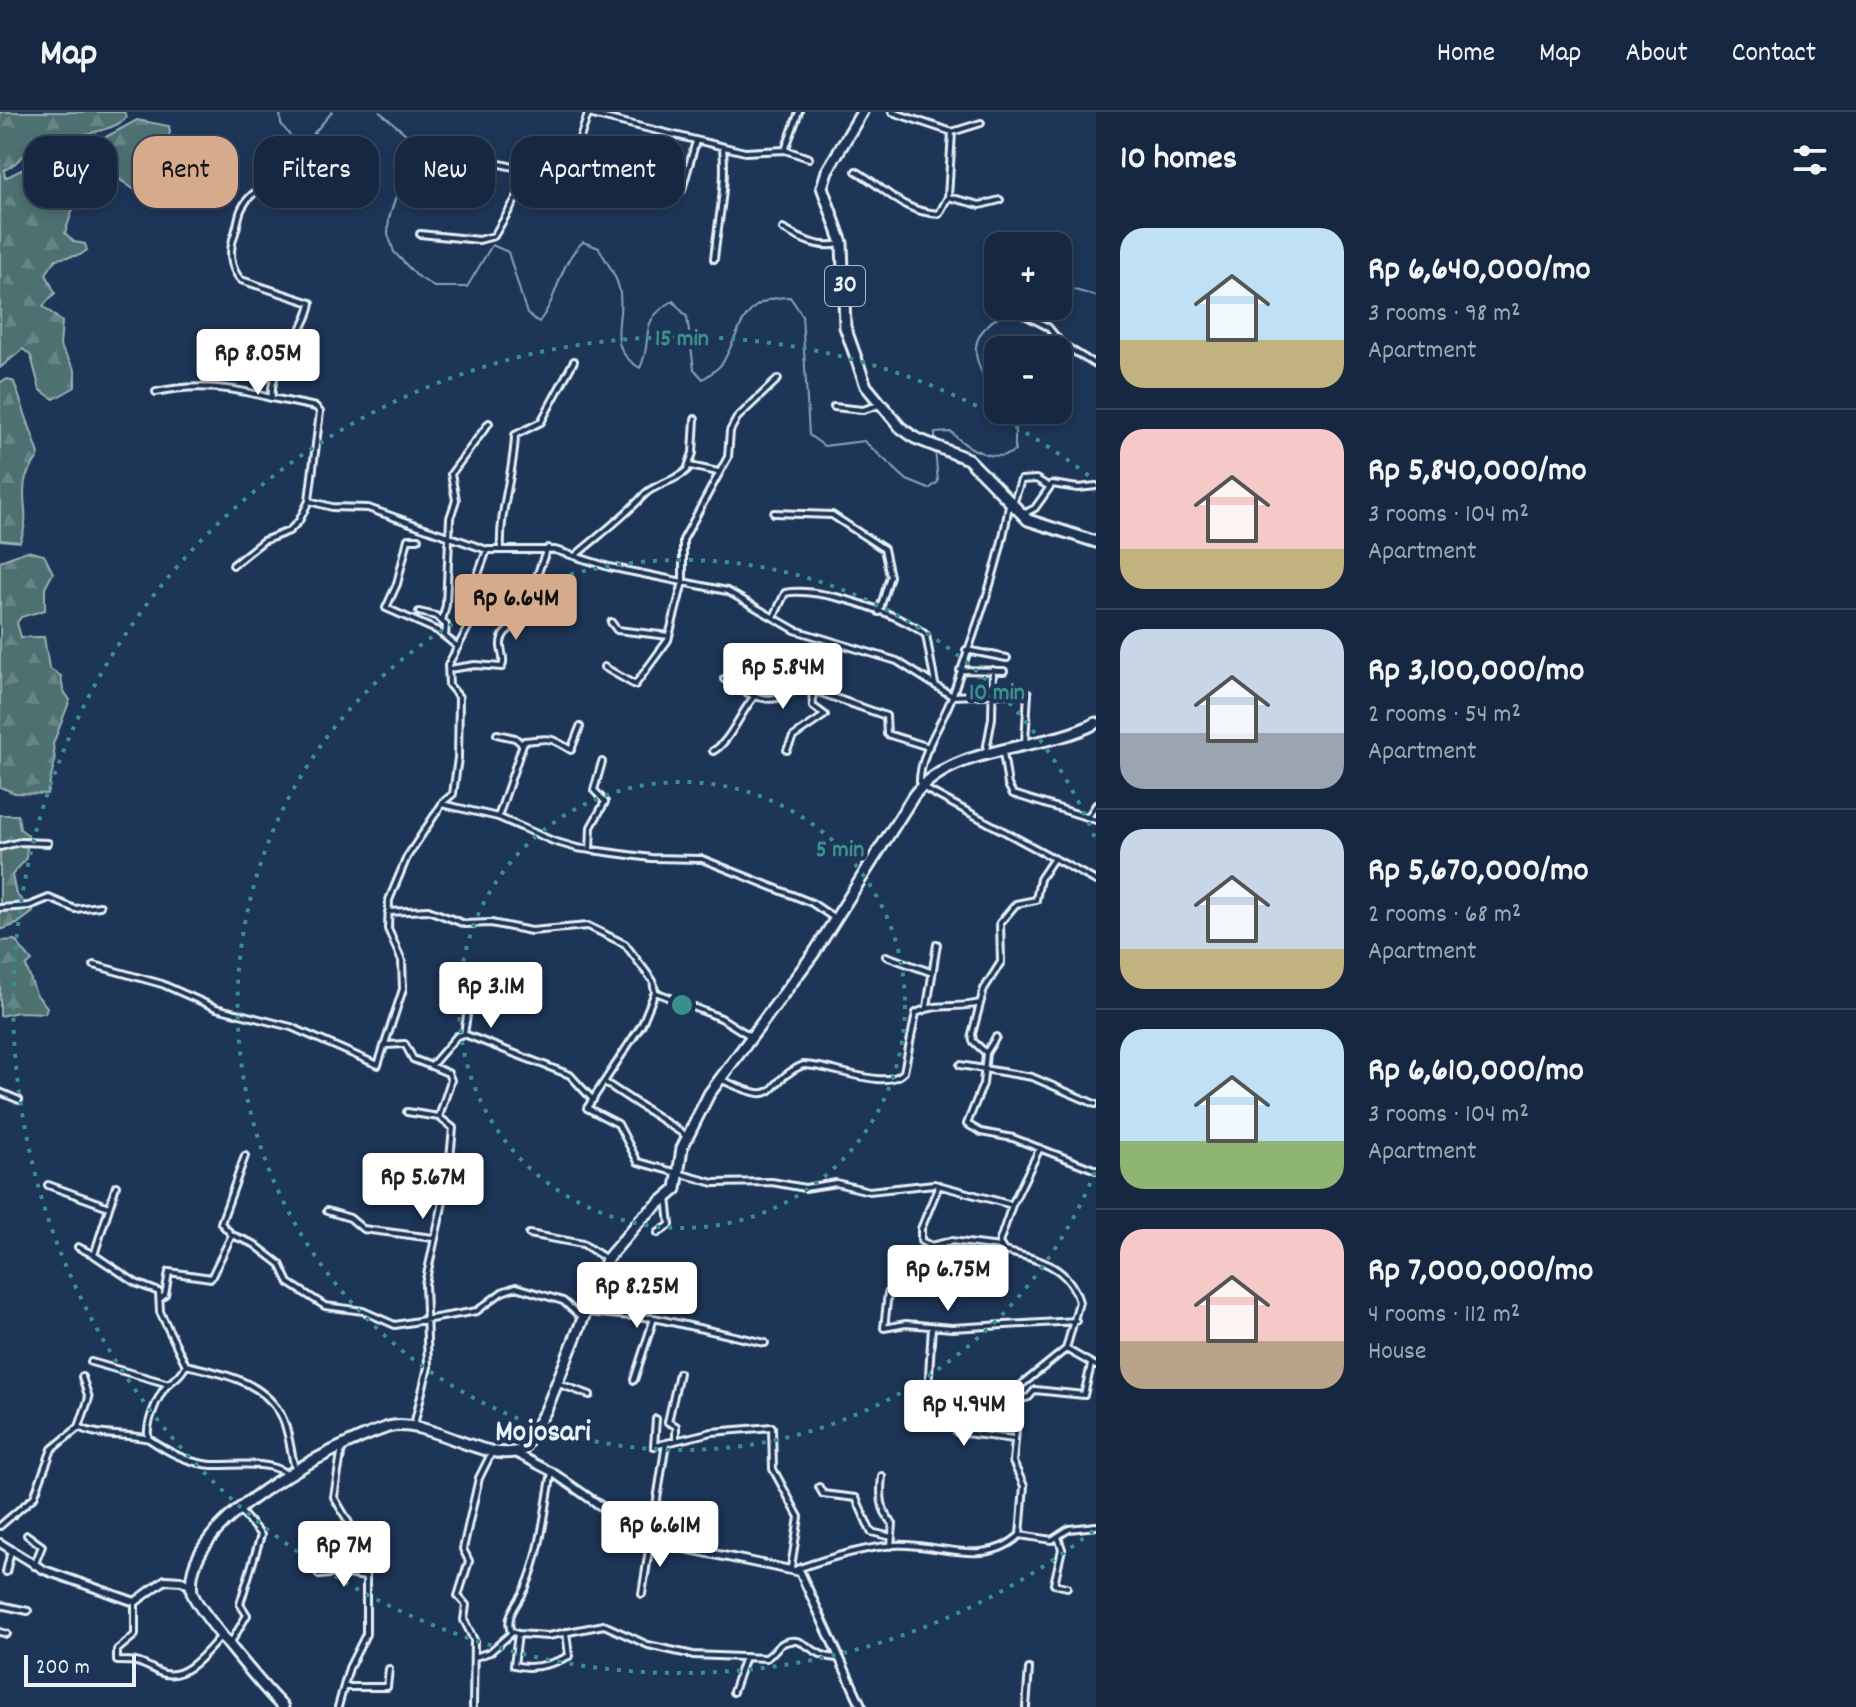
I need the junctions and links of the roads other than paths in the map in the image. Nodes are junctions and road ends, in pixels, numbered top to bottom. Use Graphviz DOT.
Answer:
graph roads {
  1 [pos="799,112"];
  2 [pos="862,112"];
  3 [pos="892,112"];
  4 [pos="587,113"];
  5 [pos="981,123"];
  6 [pos="952,132"];
  7 [pos="580,136"];
  8 [pos="696,141"];
  9 [pos="723,148"];
  10 [pos="785,150"];
  11 [pos="809,158"];
  12 [pos="856,171"];
  13 [pos="684,183"];
  14 [pos="254,197"];
  15 [pos="948,197"];
  16 [pos="1000,200"];
  17 [pos="511,207"];
  18 [pos="783,229"];
  19 [pos="420,234"];
  20 [pos="842,243"];
  21 [pos="714,259"];
  22 [pos="1034,320"];
  23 [pos="231,340"];
  24 [pos="574,361"];
  25 [pos="1096,365"];
  26 [pos="276,374"];
  27 [pos="778,379"];
  28 [pos="156,392"];
  29 [pos="272,398"];
  30 [pos="879,405"];
  31 [pos="834,407"];
  32 [pos="695,419"];
  33 [pos="489,423"];
  34 [pos="690,466"];
  35 [pos="718,472"];
  36 [pos="1049,486"];
  37 [pos="1096,486"];
  38 [pos="309,501"];
  39 [pos="1011,504"];
  40 [pos="774,513"];
  41 [pos="1021,515"];
  42 [pos="451,536"];
  43 [pos="418,539"];
  44 [pos="1096,542"];
  45 [pos="548,548"];
  46 [pos="501,549"];
  47 [pos="487,550"];
  48 [pos="575,556"];
  49 [pos="233,565"];
  50 [pos="683,582"];
  51 [pos="419,612"];
  52 [pos="879,612"];
  53 [pos="774,617"];
  54 [pos="442,621"];
  55 [pos="611,622"];
  56 [pos="445,636"];
  57 [pos="669,636"];
  58 [pos="458,647"];
  59 [pos="966,650"];
  60 [pos="1007,658"];
  61 [pos="604,667"];
  62 [pos="449,669"];
  63 [pos="960,670"];
  64 [pos="993,670"];
  65 [pos="1004,671"];
  66 [pos="724,679"];
  67 [pos="936,686"];
  68 [pos="813,690"];
  69 [pos="755,695"];
  70 [pos="994,695"];
  71 [pos="952,696"];
  72 [pos="1096,723"];
  73 [pos="580,727"];
  74 [pos="497,734"];
  75 [pos="522,744"];
  76 [pos="1024,744"];
  77 [pos="929,747"];
  78 [pos="787,750"];
  79 [pos="1003,750"];
  80 [pos="713,751"];
  81 [pos="986,754"];
  82 [pos="602,762"];
  83 [pos="921,787"];
  84 [pos="442,804"];
  85 [pos="1096,805"];
  86 [pos="1089,816"];
  87 [pos="498,817"];
  88 [pos="1096,820"];
  89 [pos="48,843"];
  90 [pos="0,847"];
  91 [pos="590,850"];
  92 [pos="1054,858"];
  93 [pos="1096,881"];
  94 [pos="100,906"];
  95 [pos="0,908"];
  96 [pos="388,912"];
  97 [pos="835,919"];
  98 [pos="937,944"];
  99 [pos="886,956"];
  100 [pos="94,965"];
  101 [pos="518,972"];
  102 [pos="930,972"];
  103 [pos="453,984"];
  104 [pos="655,992"];
  105 [pos="469,1003"];
  106 [pos="980,1003"];
  107 [pos="927,1007"];
  108 [pos="464,1034"];
  109 [pos="750,1036"];
  110 [pos="996,1037"];
  111 [pos="386,1045"];
  112 [pos="986,1053"];
  113 [pos="960,1065"];
  114 [pos="431,1066"];
  115 [pos="987,1070"];
  116 [pos="720,1079"];
  117 [pos="604,1082"];
  118 [pos="0,1092"];
  119 [pos="19,1100"];
  120 [pos="593,1100"];
  121 [pos="1095,1104"];
  122 [pos="407,1112"];
  123 [pos="439,1117"];
  124 [pos="687,1136"];
  125 [pos="1040,1148"];
  126 [pos="245,1156"];
  127 [pos="1096,1170"];
  128 [pos="406,1175"];
  129 [pos="679,1176"];
  130 [pos="48,1185"];
  131 [pos="939,1185"];
  132 [pos="116,1186"];
  133 [pos="667,1197"];
  134 [pos="443,1199"];
  135 [pos="1012,1205"];
  136 [pos="109,1207"];
  137 [pos="327,1211"];
  138 [pos="658,1233"];
  139 [pos="529,1234"];
  140 [pos="232,1235"];
  141 [pos="433,1238"];
  142 [pos="931,1246"];
  143 [pos="78,1247"];
  144 [pos="1000,1247"];
  145 [pos="94,1255"];
  146 [pos="607,1259"];
  147 [pos="161,1298"];
  148 [pos="586,1316"];
  149 [pos="424,1318"];
  150 [pos="654,1318"];
  151 [pos="1076,1321"];
  152 [pos="932,1326"];
  153 [pos="765,1343"];
  154 [pos="1066,1349"];
  155 [pos="91,1362"];
  156 [pos="186,1365"];
  157 [pos="1093,1365"];
  158 [pos="679,1373"];
  159 [pos="82,1377"];
  160 [pos="634,1380"];
  161 [pos="556,1383"];
  162 [pos="169,1384"];
  163 [pos="590,1395"];
  164 [pos="1018,1397"];
  165 [pos="912,1404"];
  166 [pos="945,1407"];
  167 [pos="953,1409"];
  168 [pos="1017,1416"];
  169 [pos="656,1419"];
  170 [pos="79,1427"];
  171 [pos="413,1427"];
  172 [pos="149,1439"];
  173 [pos="1015,1439"];
  174 [pos="676,1441"];
  175 [pos="666,1443"];
  176 [pos="343,1446"];
  177 [pos="493,1450"];
  178 [pos="515,1453"];
  179 [pos="290,1471"];
  180 [pos="552,1472"];
  181 [pos="882,1476"];
  182 [pos="819,1487"];
  183 [pos="241,1512"];
  184 [pos="0,1526"];
  185 [pos="1096,1526"];
  186 [pos="27,1535"];
  187 [pos="1020,1535"];
  188 [pos="892,1537"];
  189 [pos="1058,1537"];
  190 [pos="651,1541"];
  191 [pos="0,1543"];
  192 [pos="891,1546"];
  193 [pos="11,1551"];
  194 [pos="34,1566"];
  195 [pos="794,1568"];
  196 [pos="6,1572"];
  197 [pos="319,1575"];
  198 [pos="366,1577"];
  199 [pos="192,1587"];
  200 [pos="1067,1587"];
  201 [pos="642,1594"];
  202 [pos="135,1602"];
  203 [pos="0,1605"];
  204 [pos="28,1611"];
  205 [pos="0,1632"];
  206 [pos="511,1632"];
  207 [pos="566,1632"];
  208 [pos="7,1634"];
  209 [pos="518,1634"];
  210 [pos="222,1635"];
  211 [pos="230,1644"];
  212 [pos="475,1657"];
  213 [pos="745,1657"];
  214 [pos="841,1658"];
  215 [pos="389,1669"];
  216 [pos="1029,1669"];
  217 [pos="345,1687"];
  218 [pos="733,1692"];
  219 [pos="340,1705"];
  220 [pos="283,1707"];
  221 [pos="473,1707"];
  222 [pos="862,1707"];
  223 [pos="1026,1707"];
  1 -- 10 [label="street"];
  2 -- 20 [label="highway, 30"];
  3 -- 6 [label="street"];
  4 -- 7 [label="street"];
  4 -- 8 [label="street"];
  5 -- 6 [label="street"];
  6 -- 15 [label="street"];
  8 -- 9 [label="street"];
  8 -- 13 [label="street"];
  9 -- 10 [label="street"];
  9 -- 21 [label="street"];
  10 -- 11 [label="street"];
  12 -- 15 [label="street"];
  14 -- 26 [label="street"];
  15 -- 16 [label="street"];
  17 -- 19 [label="street"];
  18 -- 20 [label="street"];
  20 -- 30 [label="highway, 30"];
  22 -- 25 [label="street"];
  23 -- 26 [label="street"];
  24 -- 46 [label="street"];
  26 -- 29 [label="street"];
  27 -- 35 [label="street"];
  28 -- 29 [label="street"];
  29 -- 38 [label="street"];
  30 -- 31 [label="street"];
  30 -- 39 [label="highway, 30"];
  32 -- 34 [label="street"];
  33 -- 42 [label="street"];
  34 -- 35 [label="street"];
  34 -- 48 [label="street"];
  35 -- 50 [label="street"];
  36 -- 37 [label="street"];
  36 -- 39 [label="street"];
  36 -- 41 [label="street"];
  38 -- 42 [label="street"];
  38 -- 49 [label="street"];
  39 -- 41 [label="highway, 30"];
  39 -- 59 [label="street"];
  40 -- 52 [label="street"];
  41 -- 44 [label="highway, 30"];
  42 -- 47 [label="street"];
  42 -- 54 [label="street"];
  43 -- 56 [label="street"];
  45 -- 46 [label="street"];
  45 -- 48 [label="street"];
  45 -- 62 [label="street"];
  46 -- 47 [label="street"];
  47 -- 58 [label="street"];
  48 -- 50 [label="street"];
  50 -- 53 [label="street"];
  50 -- 57 [label="street"];
  51 -- 54 [label="street"];
  52 -- 53 [label="street"];
  52 -- 67 [label="street"];
  53 -- 67 [label="street"];
  54 -- 56 [label="street"];
  55 -- 57 [label="street"];
  56 -- 58 [label="street"];
  57 -- 61 [label="street"];
  58 -- 62 [label="street"];
  59 -- 60 [label="street"];
  59 -- 63 [label="street"];
  62 -- 84 [label="street"];
  63 -- 64 [label="street"];
  63 -- 71 [label="street"];
  64 -- 65 [label="street"];
  64 -- 70 [label="street"];
  66 -- 69 [label="street"];
  67 -- 71 [label="street"];
  68 -- 69 [label="street"];
  68 -- 77 [label="street"];
  68 -- 78 [label="street"];
  69 -- 80 [label="street"];
  70 -- 71 [label="street"];
  70 -- 76 [label="street"];
  70 -- 81 [label="street"];
  71 -- 77 [label="street"];
  72 -- 76 [label="highway"];
  73 -- 75 [label="street"];
  74 -- 75 [label="street"];
  75 -- 87 [label="street"];
  76 -- 79 [label="highway"];
  77 -- 83 [label="street"];
  79 -- 81 [label="highway"];
  79 -- 86 [label="street"];
  81 -- 83 [label="highway"];
  82 -- 91 [label="street"];
  83 -- 92 [label="street"];
  83 -- 97 [label="highway"];
  84 -- 87 [label="street"];
  84 -- 96 [label="street"];
  85 -- 86 [label="street"];
  86 -- 88 [label="street"];
  87 -- 91 [label="street"];
  89 -- 90 [label="street"];
  91 -- 97 [label="street"];
  92 -- 93 [label="street"];
  92 -- 106 [label="street"];
  94 -- 95 [label="street"];
  96 -- 104 [label="street"];
  96 -- 111 [label="street"];
  97 -- 109 [label="highway"];
  98 -- 102 [label="street"];
  99 -- 102 [label="street"];
  100 -- 111 [label="street"];
  101 -- 105 [label="street"];
  102 -- 107 [label="street"];
  103 -- 105 [label="street"];
  104 -- 109 [label="street"];
  104 -- 117 [label="street"];
  105 -- 108 [label="street"];
  106 -- 107 [label="street"];
  106 -- 112 [label="street"];
  107 -- 116 [label="street"];
  108 -- 114 [label="street"];
  108 -- 120 [label="street"];
  109 -- 116 [label="highway"];
  110 -- 112 [label="street"];
  111 -- 114 [label="street"];
  112 -- 115 [label="street"];
  113 -- 115 [label="street"];
  114 -- 123 [label="street"];
  115 -- 121 [label="street"];
  115 -- 125 [label="street"];
  116 -- 124 [label="highway"];
  117 -- 120 [label="street"];
  117 -- 124 [label="street"];
  118 -- 119 [label="street"];
  120 -- 129 [label="street"];
  122 -- 123 [label="street"];
  123 -- 134 [label="street"];
  124 -- 129 [label="highway"];
  125 -- 127 [label="street"];
  125 -- 135 [label="street"];
  126 -- 140 [label="street"];
  128 -- 134 [label="street"];
  129 -- 131 [label="street"];
  129 -- 133 [label="highway"];
  130 -- 136 [label="street"];
  131 -- 135 [label="street"];
  131 -- 142 [label="street"];
  132 -- 136 [label="street"];
  133 -- 138 [label="street"];
  133 -- 146 [label="highway"];
  134 -- 141 [label="street"];
  135 -- 144 [label="street"];
  136 -- 145 [label="street"];
  137 -- 141 [label="street"];
  139 -- 146 [label="street"];
  140 -- 147 [label="street"];
  140 -- 149 [label="street"];
  141 -- 149 [label="street"];
  142 -- 144 [label="street"];
  142 -- 152 [label="street"];
  143 -- 145 [label="street"];
  144 -- 151 [label="street"];
  145 -- 147 [label="street"];
  146 -- 148 [label="highway"];
  147 -- 156 [label="street"];
  148 -- 149 [label="street"];
  148 -- 150 [label="street"];
  148 -- 161 [label="highway"];
  149 -- 171 [label="street"];
  150 -- 153 [label="street"];
  150 -- 160 [label="street"];
  151 -- 152 [label="street"];
  151 -- 154 [label="street"];
  152 -- 166 [label="street"];
  154 -- 157 [label="street"];
  154 -- 164 [label="street"];
  155 -- 162 [label="street"];
  156 -- 162 [label="street"];
  156 -- 179 [label="street"];
  157 -- 164 [label="street"];
  158 -- 174 [label="street"];
  159 -- 170 [label="street"];
  161 -- 163 [label="street"];
  161 -- 178 [label="highway"];
  162 -- 172 [label="street"];
  164 -- 166 [label="street"];
  164 -- 168 [label="street"];
  165 -- 166 [label="street"];
  166 -- 167 [label="street"];
  167 -- 168 [label="street"];
  167 -- 173 [label="street"];
  168 -- 173 [label="street"];
  169 -- 175 [label="street"];
  170 -- 172 [label="street"];
  170 -- 184 [label="street"];
  171 -- 176 [label="highway"];
  171 -- 177 [label="highway"];
  172 -- 179 [label="street"];
  173 -- 187 [label="street"];
  174 -- 175 [label="street"];
  174 -- 195 [label="street"];
  175 -- 190 [label="street"];
  176 -- 179 [label="highway"];
  176 -- 198 [label="street"];
  177 -- 178 [label="highway"];
  177 -- 212 [label="street"];
  178 -- 180 [label="street"];
  179 -- 183 [label="highway"];
  180 -- 190 [label="street"];
  180 -- 206 [label="street"];
  181 -- 188 [label="street"];
  182 -- 188 [label="street"];
  183 -- 199 [label="highway"];
  183 -- 211 [label="street"];
  185 -- 189 [label="street"];
  186 -- 194 [label="street"];
  187 -- 189 [label="street"];
  187 -- 192 [label="street"];
  188 -- 192 [label="street"];
  189 -- 200 [label="street"];
  190 -- 195 [label="street"];
  190 -- 201 [label="street"];
  191 -- 193 [label="street"];
  192 -- 195 [label="street"];
  193 -- 194 [label="street"];
  193 -- 196 [label="street"];
  194 -- 202 [label="street"];
  195 -- 214 [label="street"];
  197 -- 198 [label="street"];
  198 -- 217 [label="street"];
  199 -- 202 [label="street"];
  199 -- 210 [label="highway"];
  202 -- 210 [label="street"];
  203 -- 204 [label="street"];
  205 -- 208 [label="street"];
  206 -- 209 [label="street"];
  206 -- 212 [label="street"];
  207 -- 209 [label="street"];
  207 -- 209 [label="street"];
  207 -- 213 [label="street"];
  210 -- 211 [label="highway"];
  211 -- 220 [label="highway"];
  212 -- 221 [label="street"];
  213 -- 214 [label="street"];
  213 -- 218 [label="street"];
  214 -- 222 [label="street"];
  215 -- 217 [label="street"];
  216 -- 223 [label="street"];
  217 -- 219 [label="street"];
}
